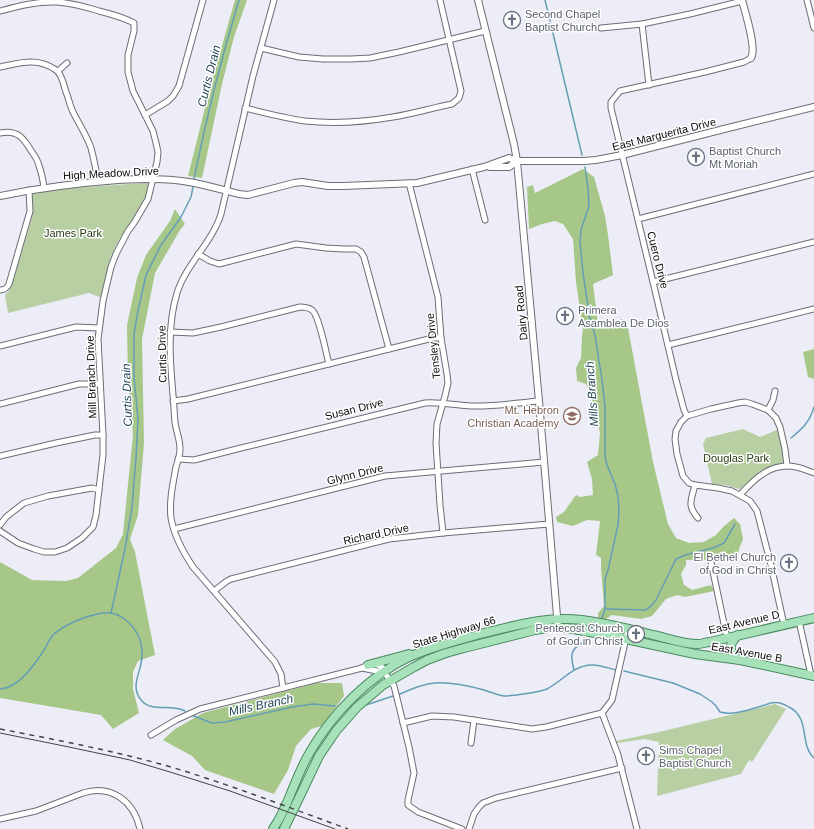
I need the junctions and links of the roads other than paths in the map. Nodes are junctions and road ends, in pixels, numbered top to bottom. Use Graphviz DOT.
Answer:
graph roads {
  1 [pos="203,0"];
  2 [pos="274,0"];
  3 [pos="440,0"];
  4 [pos="478,0"];
  5 [pos="807,0"];
  6 [pos="742,1"];
  7 [pos="0,11"];
  8 [pos="642,24"];
  9 [pos="601,28"];
  10 [pos="814,28"];
  11 [pos="485,31"];
  12 [pos="449,39"];
  13 [pos="261,48"];
  14 [pos="750,58"];
  15 [pos="67,63"];
  16 [pos="0,67"];
  17 [pos="58,71"];
  18 [pos="649,85"];
  19 [pos="814,107"];
  20 [pos="245,108"];
  21 [pos="145,115"];
  22 [pos="0,133"];
  23 [pos="622,155"];
  24 [pos="517,161"];
  25 [pos="472,169"];
  26 [pos="814,174"];
  27 [pos="153,179"];
  28 [pos="98,182"];
  29 [pos="409,183"];
  30 [pos="44,188"];
  31 [pos="28,190"];
  32 [pos="226,191"];
  33 [pos="0,196"];
  34 [pos="638,219"];
  35 [pos="485,220"];
  36 [pos="814,242"];
  37 [pos="198,254"];
  38 [pos="653,282"];
  39 [pos="0,290"];
  40 [pos="814,309"];
  41 [pos="99,328"];
  42 [pos="170,332"];
  43 [pos="441,338"];
  44 [pos="668,345"];
  45 [pos="0,346"];
  46 [pos="389,349"];
  47 [pos="329,364"];
  48 [pos="100,384"];
  49 [pos="775,391"];
  50 [pos="174,401"];
  51 [pos="538,401"];
  52 [pos="443,403"];
  53 [pos="0,404"];
  54 [pos="768,410"];
  55 [pos="687,416"];
  56 [pos="103,435"];
  57 [pos="0,456"];
  58 [pos="178,459"];
  59 [pos="544,462"];
  60 [pos="787,466"];
  61 [pos="437,471"];
  62 [pos="814,472"];
  63 [pos="695,486"];
  64 [pos="99,490"];
  65 [pos="740,495"];
  66 [pos="698,518"];
  67 [pos="549,524"];
  68 [pos="0,525"];
  69 [pos="174,529"];
  70 [pos="0,531"];
  71 [pos="442,533"];
  72 [pos="711,562"];
  73 [pos="214,591"];
  74 [pos="557,618"];
  75 [pos="814,618"];
  76 [pos="799,621"];
  77 [pos="784,624"];
  78 [pos="558,628"];
  79 [pos="628,629"];
  80 [pos="738,635"];
  81 [pos="727,638"];
  82 [pos="626,639"];
  83 [pos="679,641"];
  84 [pos="437,647"];
  85 [pos="676,650"];
  86 [pos="740,660"];
  87 [pos="365,666"];
  88 [pos="384,672"];
  89 [pos="813,675"];
  90 [pos="390,680"];
  91 [pos="283,688"];
  92 [pos="602,713"];
  93 [pos="474,720"];
  94 [pos="403,723"];
  95 [pos="152,735"];
  96 [pos="471,743"];
  97 [pos="622,768"];
  98 [pos="0,818"];
  99 [pos="140,829"];
  100 [pos="273,829"];
  101 [pos="284,829"];
  102 [pos="462,829"];
  103 [pos="469,829"];
  104 [pos="637,829"];
  1 -- 21 [label="street"];
  2 -- 13 [label="street, Curtis Drive"];
  3 -- 12 [label="street"];
  4 -- 11 [label="street, Dairy Road"];
  5 -- 10 [label="street"];
  6 -- 8 [label="street"];
  6 -- 14 [label="street"];
  7 -- 21 [label="street, Mill Branch Drive"];
  8 -- 9 [label="street"];
  8 -- 18 [label="street"];
  11 -- 12 [label="street"];
  11 -- 24 [label="street, Dairy Road"];
  12 -- 13 [label="street"];
  12 -- 20 [label="street"];
  13 -- 20 [label="street, Curtis Drive"];
  14 -- 18 [label="street"];
  15 -- 17 [label="street"];
  16 -- 17 [label="street"];
  17 -- 28 [label="street"];
  18 -- 23 [label="street, Cuero Drive"];
  19 -- 23 [label="street, East Marguerita Drive"];
  20 -- 32 [label="street, Curtis Drive"];
  21 -- 27 [label="street, Mill Branch Drive"];
  22 -- 30 [label="street"];
  23 -- 24 [label="street, East Marguerita Drive"];
  23 -- 34 [label="street, Cuero Drive"];
  24 -- 25 [label="street, High Meadow Drive"];
  24 -- 51 [label="street, Dairy Road"];
  25 -- 29 [label="street, High Meadow Drive"];
  25 -- 35 [label="street"];
  26 -- 34 [label="street"];
  27 -- 28 [label="street, High Meadow Drive"];
  27 -- 32 [label="street, High Meadow Drive"];
  27 -- 41 [label="street, Mill Branch Drive"];
  28 -- 30 [label="street, High Meadow Drive"];
  29 -- 32 [label="street, High Meadow Drive"];
  29 -- 43 [label="street, Tensley Drive"];
  30 -- 31 [label="street, High Meadow Drive"];
  31 -- 33 [label="street, High Meadow Drive"];
  31 -- 39 [label="street"];
  32 -- 37 [label="street, Curtis Drive"];
  34 -- 38 [label="street, Cuero Drive"];
  36 -- 38 [label="street"];
  37 -- 42 [label="street, Curtis Drive"];
  37 -- 46 [label="street"];
  38 -- 44 [label="street, Cuero Drive"];
  40 -- 44 [label="street"];
  41 -- 45 [label="street"];
  41 -- 48 [label="street, Mill Branch Drive"];
  42 -- 47 [label="street"];
  42 -- 50 [label="street, Curtis Drive"];
  43 -- 46 [label="street"];
  43 -- 52 [label="street, Tensley Drive"];
  44 -- 55 [label="street, Cuero Drive"];
  46 -- 47 [label="street"];
  47 -- 50 [label="street"];
  48 -- 53 [label="street"];
  48 -- 56 [label="street, Mill Branch Drive"];
  49 -- 54 [label="street"];
  50 -- 58 [label="street, Curtis Drive"];
  51 -- 52 [label="street, Susan Drive"];
  51 -- 59 [label="street, Dairy Road"];
  52 -- 58 [label="street, Susan Drive"];
  52 -- 61 [label="street, Tensley Drive"];
  54 -- 55 [label="street"];
  54 -- 60 [label="street"];
  55 -- 63 [label="street"];
  56 -- 57 [label="street"];
  56 -- 64 [label="street, Mill Branch Drive"];
  58 -- 69 [label="street, Curtis Drive"];
  59 -- 61 [label="street, Glynn Drive"];
  59 -- 67 [label="street, Dairy Road"];
  60 -- 62 [label="street"];
  60 -- 65 [label="street"];
  61 -- 69 [label="street, Glynn Drive"];
  61 -- 71 [label="street, Tensley Drive"];
  63 -- 65 [label="street"];
  63 -- 66 [label="street"];
  64 -- 68 [label="street"];
  64 -- 70 [label="street, Mill Branch Drive"];
  65 -- 77 [label="street"];
  67 -- 71 [label="street, Richard Drive"];
  67 -- 74 [label="street, Dairy Road"];
  69 -- 73 [label="street, Curtis Drive"];
  71 -- 73 [label="street, Richard Drive"];
  72 -- 81 [label="street"];
  73 -- 91 [label="street, Curtis Drive"];
  74 -- 78 [label="street, Dairy Road"];
  74 -- 79 [label="main road, State Highway 66"];
  74 -- 84 [label="main road, State Highway 66"];
  75 -- 76 [label="main road, East Avenue D"];
  76 -- 77 [label="main road, East Avenue D"];
  76 -- 89 [label="street"];
  77 -- 80 [label="main road, East Avenue D"];
  78 -- 82 [label="main road, State Highway 66"];
  78 -- 90 [label="main road, State Highway 66"];
  79 -- 82 [label="street"];
  79 -- 83 [label="main road, State Highway 66"];
  80 -- 81 [label="main road, East Avenue D"];
  80 -- 86 [label="main road"];
  81 -- 83 [label="main road, East Avenue D"];
  82 -- 85 [label="main road, State Highway 66"];
  82 -- 92 [label="street"];
  84 -- 87 [label="main road"];
  84 -- 88 [label="main road, State Highway 66"];
  85 -- 86 [label="main road, East Avenue B"];
  86 -- 89 [label="main road, East Avenue B"];
  87 -- 88 [label="street"];
  87 -- 91 [label="street"];
  88 -- 90 [label="street"];
  88 -- 100 [label="main road, State Highway 66"];
  90 -- 94 [label="street"];
  90 -- 101 [label="main road, State Highway 66"];
  91 -- 95 [label="street"];
  92 -- 93 [label="street"];
  92 -- 97 [label="street"];
  93 -- 94 [label="street"];
  93 -- 96 [label="street"];
  94 -- 102 [label="street"];
  97 -- 103 [label="street"];
  97 -- 104 [label="street"];
  98 -- 99 [label="street"];
}
